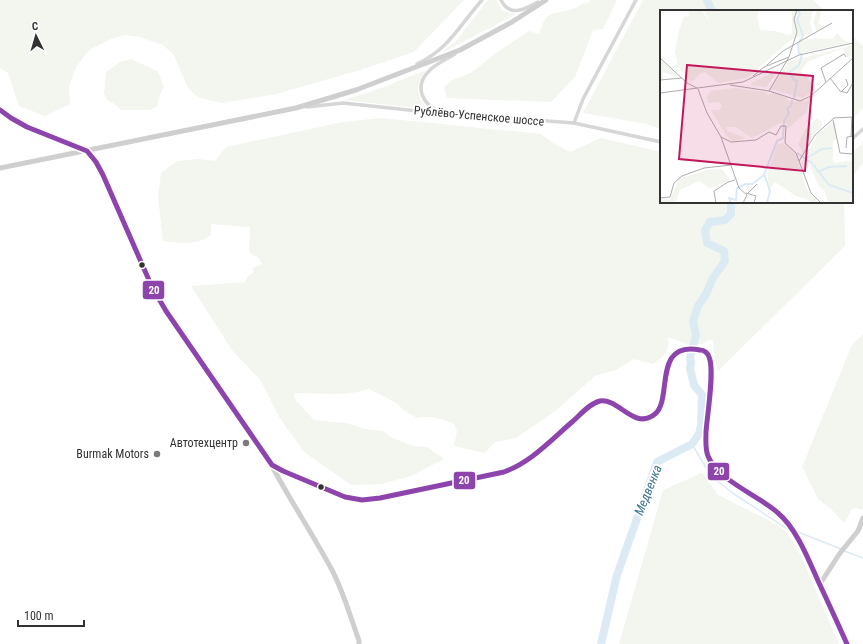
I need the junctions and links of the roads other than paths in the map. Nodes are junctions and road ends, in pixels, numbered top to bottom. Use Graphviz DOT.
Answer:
graph roads {
  1 [pos="482,0"];
  2 [pos="501,0"];
  3 [pos="544,0"];
  4 [pos="636,0"];
  5 [pos="460,50"];
  6 [pos="388,78"];
  7 [pos="296,108"];
  8 [pos="0,110"];
  9 [pos="444,113"];
  10 [pos="574,124"];
  11 [pos="863,129"];
  12 [pos="853,138"];
  13 [pos="660,142"];
  14 [pos="87,151"];
  15 [pos="0,168"];
  16 [pos="272,465"];
  17 [pos="863,518"];
  18 [pos="820,584"];
  19 [pos="358,644"];
  20 [pos="847,644"];
  1 -- 6 [label="street"];
  2 -- 3 [label="street"];
  3 -- 5 [label="main road, Рублёво-Успенское шоссе"];
  4 -- 10 [label="street"];
  5 -- 6 [label="main road, Рублёво-Успенское шоссе"];
  5 -- 9 [label="street"];
  6 -- 7 [label="main road, Рублёво-Успенское шоссе"];
  7 -- 9 [label="street, Рублёво-Успенское шоссе"];
  7 -- 14 [label="main road, Рублёво-Успенское шоссе"];
  8 -- 14 [label="main road"];
  9 -- 10 [label="street, Рублёво-Успенское шоссе"];
  10 -- 13 [label="street, Рублёво-Успенское шоссе"];
  11 -- 12 [label="street"];
  14 -- 15 [label="main road, Рублёво-Успенское шоссе"];
  14 -- 16 [label="main road"];
  16 -- 18 [label="main road"];
  16 -- 19 [label="main road"];
  17 -- 18 [label="main road"];
  18 -- 20 [label="main road"];
}
